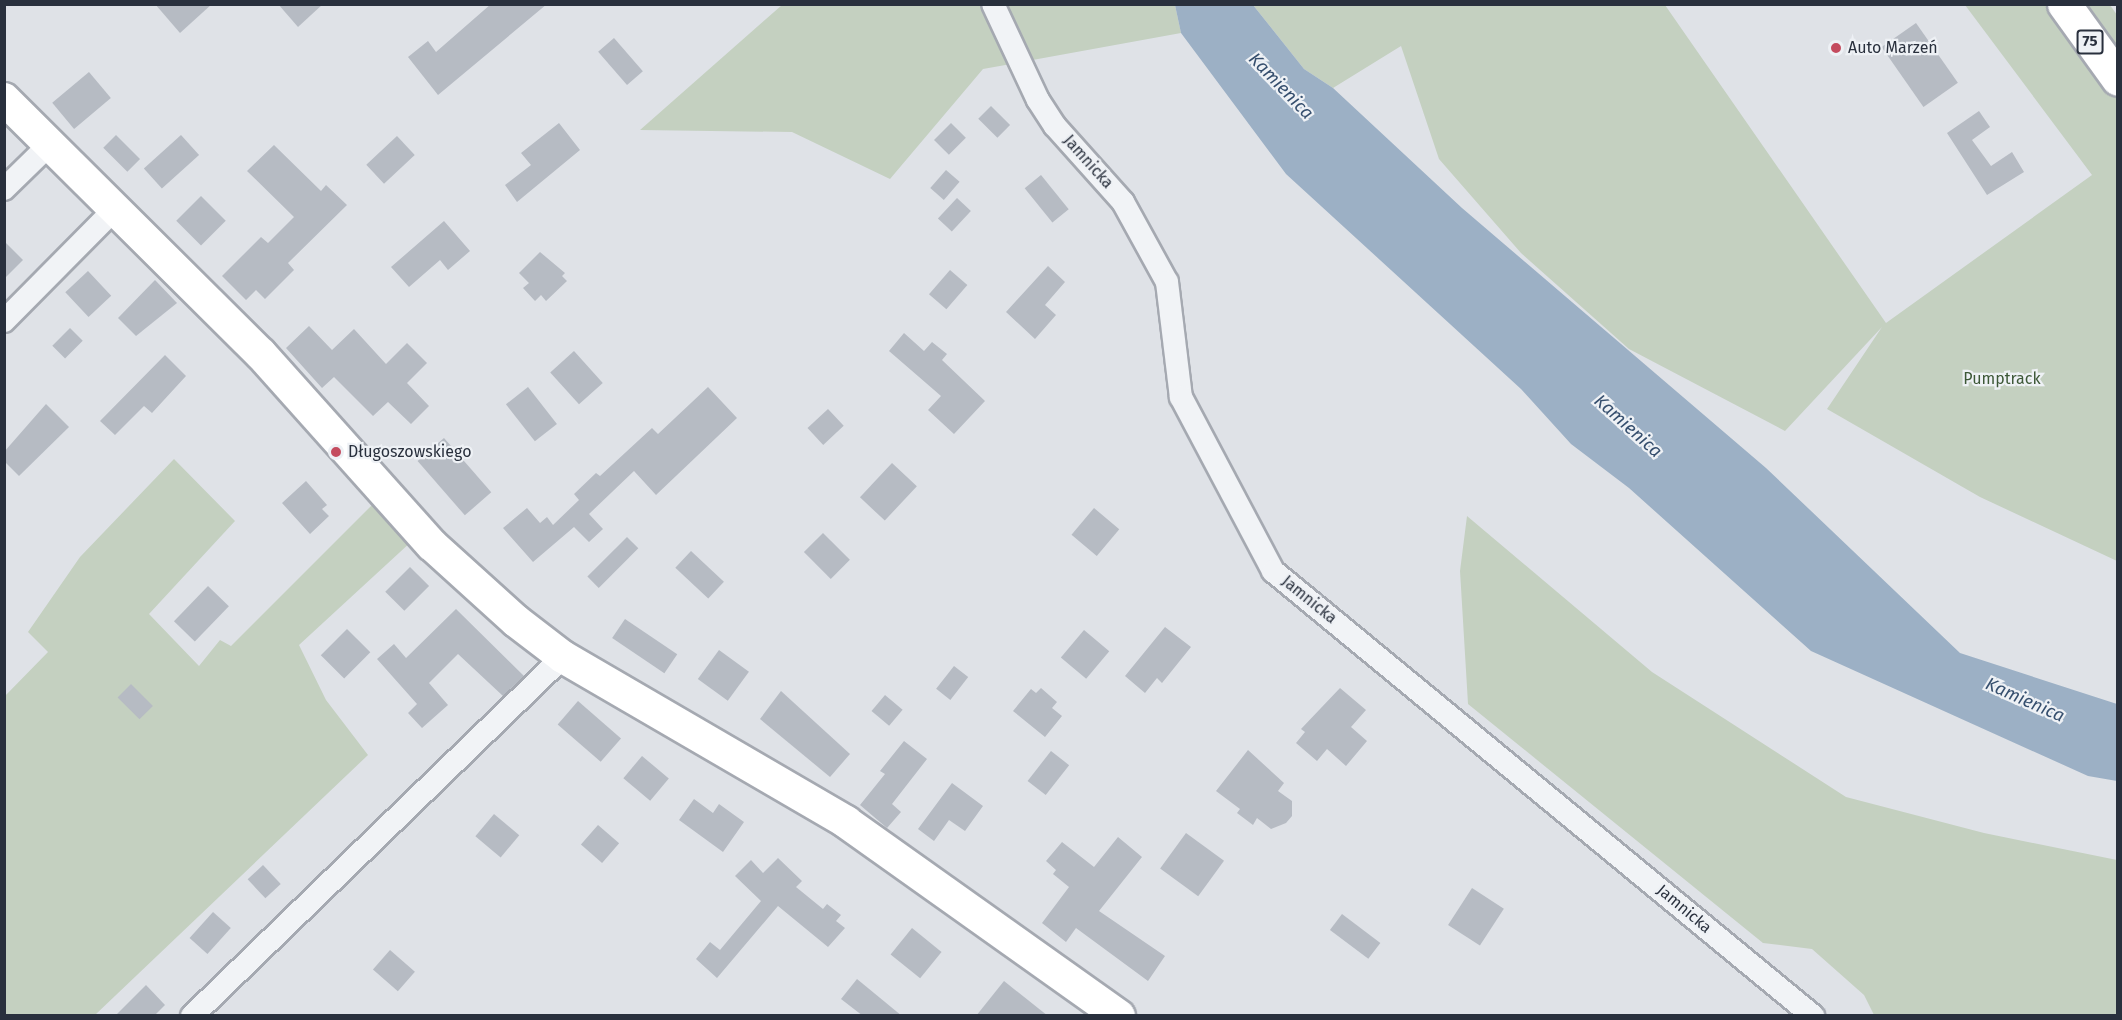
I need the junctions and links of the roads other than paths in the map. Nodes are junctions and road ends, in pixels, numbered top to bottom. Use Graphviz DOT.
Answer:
graph roads {
  1 [pos="993,4"];
  2 [pos="2064,4"];
  3 [pos="2118,78"];
  4 [pos="4,99"];
  5 [pos="51,143"];
  6 [pos="4,189"];
  7 [pos="116,208"];
  8 [pos="4,321"];
  9 [pos="563,657"];
  10 [pos="192,1016"];
  11 [pos="1119,1016"];
  12 [pos="1814,1016"];
  1 -- 12 [label="street, Jamnicka"];
  2 -- 3 [label="main road, 75"];
  4 -- 5 [label="street"];
  5 -- 6 [label="street"];
  5 -- 7 [label="street"];
  7 -- 8 [label="street"];
  7 -- 9 [label="street"];
  9 -- 10 [label="street"];
  9 -- 11 [label="street"];
}
